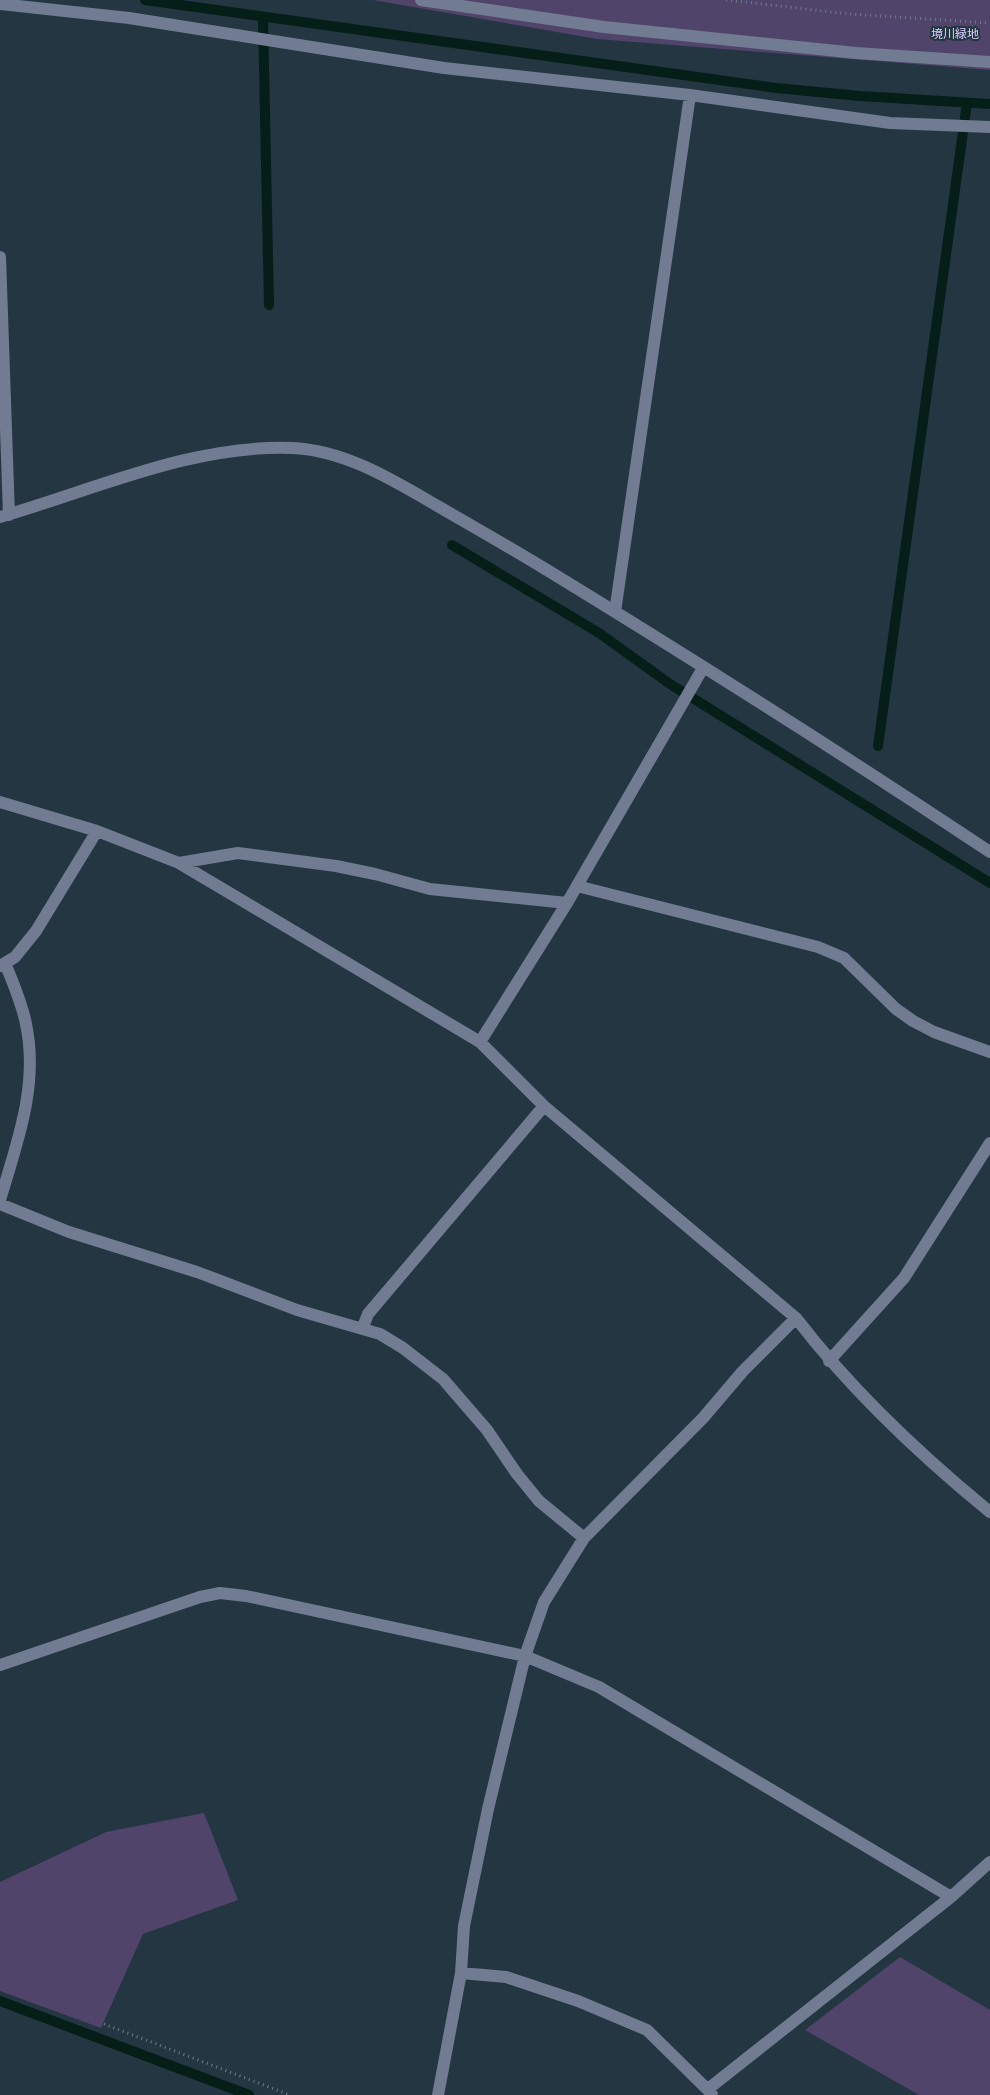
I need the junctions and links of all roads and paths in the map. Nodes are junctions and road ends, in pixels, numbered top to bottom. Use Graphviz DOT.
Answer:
graph roads {
  1 [pos="421,0"];
  2 [pos="726,0"];
  3 [pos="0,4"];
  4 [pos="990,23"];
  5 [pos="990,62"];
  6 [pos="690,95"];
  7 [pos="990,127"];
  8 [pos="0,257"];
  9 [pos="4,516"];
  10 [pos="615,612"];
  11 [pos="703,668"];
  12 [pos="0,802"];
  13 [pos="97,831"];
  14 [pos="990,852"];
  15 [pos="179,863"];
  16 [pos="577,886"];
  17 [pos="567,903"];
  18 [pos="3,964"];
  19 [pos="480,1042"];
  20 [pos="990,1052"];
  21 [pos="544,1106"];
  22 [pos="990,1143"];
  23 [pos="0,1200"];
  24 [pos="0,1204"];
  25 [pos="796,1318"];
  26 [pos="363,1328"];
  27 [pos="830,1361"];
  28 [pos="990,1512"];
  29 [pos="584,1538"];
  30 [pos="526,1656"];
  31 [pos="0,1665"];
  32 [pos="990,1862"];
  33 [pos="951,1897"];
  34 [pos="461,1973"];
  35 [pos="104,2024"];
  36 [pos="710,2092"];
  37 [pos="290,2095"];
  38 [pos="438,2095"];
  1 -- 5 [label="street"];
  2 -- 4 [label="path"];
  3 -- 6 [label="street"];
  6 -- 7 [label="street"];
  6 -- 10 [label="street"];
  8 -- 9 [label="street"];
  9 -- 10 [label="street"];
  10 -- 11 [label="street"];
  11 -- 14 [label="street"];
  11 -- 16 [label="street"];
  12 -- 13 [label="street"];
  13 -- 15 [label="street"];
  13 -- 18 [label="street"];
  15 -- 17 [label="street"];
  15 -- 19 [label="street"];
  16 -- 17 [label="street"];
  16 -- 20 [label="street"];
  17 -- 19 [label="street"];
  18 -- 23 [label="street"];
  19 -- 21 [label="street"];
  21 -- 25 [label="street"];
  21 -- 26 [label="street"];
  22 -- 27 [label="street"];
  24 -- 26 [label="street"];
  25 -- 27 [label="street"];
  25 -- 29 [label="street"];
  26 -- 29 [label="street"];
  27 -- 28 [label="street"];
  29 -- 30 [label="street"];
  30 -- 31 [label="street"];
  30 -- 33 [label="street"];
  30 -- 34 [label="street"];
  32 -- 33 [label="street"];
  33 -- 36 [label="street"];
  34 -- 36 [label="street"];
  34 -- 38 [label="street"];
  35 -- 37 [label="path"];
}
